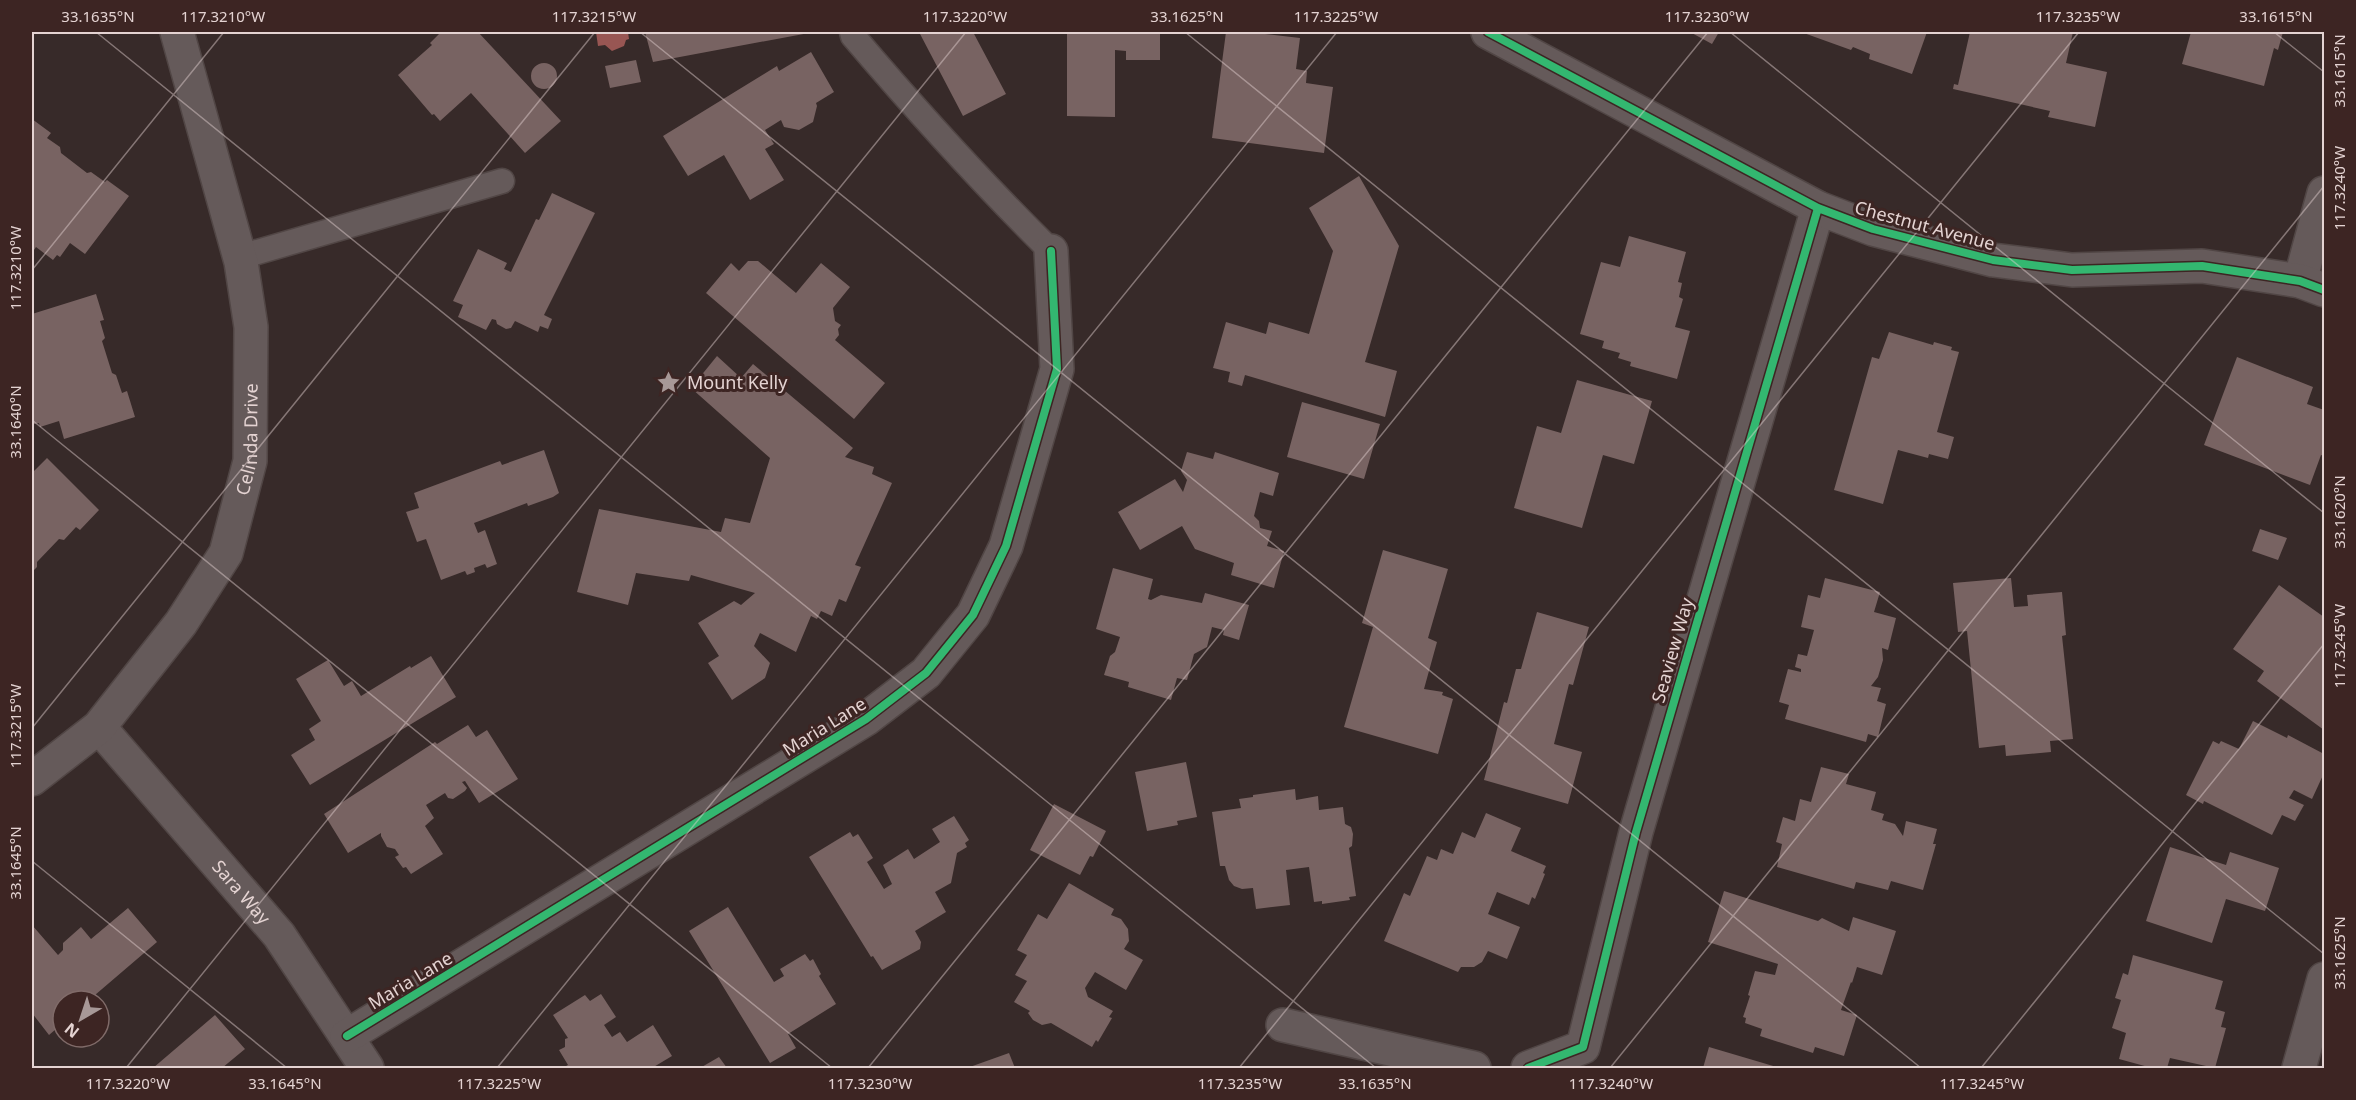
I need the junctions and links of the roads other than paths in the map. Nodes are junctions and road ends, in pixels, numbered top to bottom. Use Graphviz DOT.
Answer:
graph roads {
  1 [pos="177,32"];
  2 [pos="852,32"];
  3 [pos="1488,32"];
  4 [pos="502,180"];
  5 [pos="2325,193"];
  6 [pos="1818,208"];
  7 [pos="1051,251"];
  8 [pos="240,257"];
  9 [pos="2312,286"];
  10 [pos="99,727"];
  11 [pos="32,778"];
  12 [pos="2325,979"];
  13 [pos="1282,1025"];
  14 [pos="347,1036"];
  15 [pos="367,1068"];
  16 [pos="1474,1068"];
  17 [pos="1528,1068"];
  18 [pos="2299,1068"];
  1 -- 8 [label="street, Celinda Drive"];
  2 -- 7 [label="lane"];
  3 -- 6 [label="street, Chestnut Avenue"];
  4 -- 8 [label="lane"];
  5 -- 9 [label="street"];
  6 -- 9 [label="street, Chestnut Avenue"];
  6 -- 17 [label="street, Seaview Way"];
  7 -- 14 [label="street, Maria Lane"];
  8 -- 10 [label="street, Celinda Drive"];
  10 -- 11 [label="street, Celinda Drive"];
  10 -- 14 [label="street, Sara Way"];
  12 -- 18 [label="street"];
  13 -- 16 [label="street"];
  14 -- 15 [label="street, Sara Way"];
}
